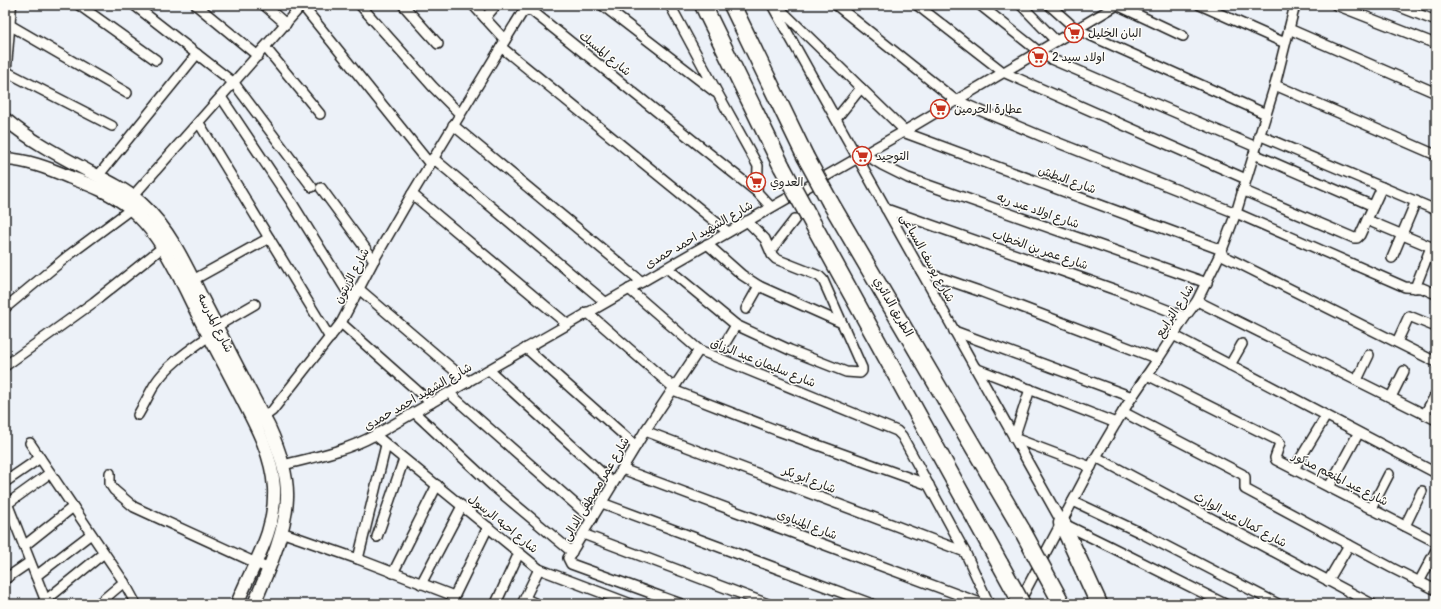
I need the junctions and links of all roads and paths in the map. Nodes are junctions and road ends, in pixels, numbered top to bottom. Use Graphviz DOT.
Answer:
graph roads {
  1 [pos="10,5"];
  2 [pos="79,5"];
  3 [pos="134,5"];
  4 [pos="196,5"];
  5 [pos="264,5"];
  6 [pos="360,5"];
  7 [pos="403,5"];
  8 [pos="473,5"];
  9 [pos="496,5"];
  10 [pos="602,5"];
  11 [pos="670,5"];
  12 [pos="703,5"];
  13 [pos="732,5"];
  14 [pos="772,5"];
  15 [pos="776,5"];
  16 [pos="836,5"];
  17 [pos="917,5"];
  18 [pos="980,5"];
  19 [pos="1021,5"];
  20 [pos="1049,5"];
  21 [pos="1200,5"];
  22 [pos="1295,5"];
  23 [pos="1336,5"];
  24 [pos="1395,5"];
  25 [pos="1114,6"];
  26 [pos="298,7"];
  27 [pos="485,18"];
  28 [pos="1436,22"];
  29 [pos="286,24"];
  30 [pos="7,25"];
  31 [pos="1076,29"];
  32 [pos="1289,29"];
  33 [pos="1183,36"];
  34 [pos="1056,41"];
  35 [pos="503,43"];
  36 [pos="1285,43"];
  37 [pos="438,44"];
  38 [pos="1436,44"];
  39 [pos="266,47"];
  40 [pos="1038,52"];
  41 [pos="197,54"];
  42 [pos="258,56"];
  43 [pos="156,60"];
  44 [pos="5,66"];
  45 [pos="5,71"];
  46 [pos="1003,72"];
  47 [pos="234,83"];
  48 [pos="1275,85"];
  49 [pos="861,88"];
  50 [pos="127,93"];
  51 [pos="1436,93"];
  52 [pos="718,94"];
  53 [pos="221,97"];
  54 [pos="954,100"];
  55 [pos="320,114"];
  56 [pos="460,114"];
  57 [pos="1266,114"];
  58 [pos="5,119"];
  59 [pos="836,119"];
  60 [pos="199,123"];
  61 [pos="453,125"];
  62 [pos="112,126"];
  63 [pos="904,131"];
  64 [pos="1259,135"];
  65 [pos="1255,151"];
  66 [pos="861,155"];
  67 [pos="1436,155"];
  68 [pos="5,159"];
  69 [pos="432,161"];
  70 [pos="98,176"];
  71 [pos="1246,179"];
  72 [pos="1382,187"];
  73 [pos="1242,190"];
  74 [pos="757,192"];
  75 [pos="412,194"];
  76 [pos="133,196"];
  77 [pos="1416,201"];
  78 [pos="1373,206"];
  79 [pos="771,207"];
  80 [pos="130,209"];
  81 [pos="886,209"];
  82 [pos="1436,210"];
  83 [pos="1236,213"];
  84 [pos="795,219"];
  85 [pos="1367,220"];
  86 [pos="747,221"];
  87 [pos="728,232"];
  88 [pos="1401,235"];
  89 [pos="269,238"];
  90 [pos="707,244"];
  91 [pos="163,247"];
  92 [pos="1434,248"];
  93 [pos="771,250"];
  94 [pos="1221,252"];
  95 [pos="1392,258"];
  96 [pos="374,260"];
  97 [pos="667,268"];
  98 [pos="921,270"];
  99 [pos="193,280"];
  100 [pos="642,282"];
  101 [pos="1207,283"];
  102 [pos="759,286"];
  103 [pos="1416,288"];
  104 [pos="359,289"];
  105 [pos="629,289"];
  106 [pos="1436,294"];
  107 [pos="353,300"];
  108 [pos="1197,301"];
  109 [pos="605,302"];
  110 [pos="255,304"];
  111 [pos="5,308"];
  112 [pos="746,309"];
  113 [pos="588,312"];
  114 [pos="1185,317"];
  115 [pos="341,323"];
  116 [pos="842,323"];
  117 [pos="567,324"];
  118 [pos="736,325"];
  119 [pos="217,326"];
  120 [pos="1436,327"];
  121 [pos="954,331"];
  122 [pos="209,336"];
  123 [pos="1173,336"];
  124 [pos="330,338"];
  125 [pos="1397,342"];
  126 [pos="1242,344"];
  127 [pos="724,345"];
  128 [pos="526,348"];
  129 [pos="699,350"];
  130 [pos="1369,355"];
  131 [pos="1158,359"];
  132 [pos="1436,362"];
  133 [pos="5,366"];
  134 [pos="1230,366"];
  135 [pos="975,368"];
  136 [pos="489,370"];
  137 [pos="1404,371"];
  138 [pos="1147,375"];
  139 [pos="1358,380"];
  140 [pos="468,382"];
  141 [pos="673,389"];
  142 [pos="1030,390"];
  143 [pos="449,393"];
  144 [pos="1436,394"];
  145 [pos="1132,397"];
  146 [pos="1391,397"];
  147 [pos="431,403"];
  148 [pos="1123,412"];
  149 [pos="415,413"];
  150 [pos="1425,414"];
  151 [pos="138,415"];
  152 [pos="1326,416"];
  153 [pos="259,420"];
  154 [pos="1436,420"];
  155 [pos="1116,423"];
  156 [pos="645,430"];
  157 [pos="1358,434"];
  158 [pos="375,435"];
  159 [pos="1014,438"];
  160 [pos="30,443"];
  161 [pos="386,444"];
  162 [pos="636,446"];
  163 [pos="1096,457"];
  164 [pos="40,458"];
  165 [pos="404,459"];
  166 [pos="283,465"];
  167 [pos="1091,467"];
  168 [pos="622,469"];
  169 [pos="1294,469"];
  170 [pos="1436,473"];
  171 [pos="50,474"];
  172 [pos="110,474"];
  173 [pos="1389,474"];
  174 [pos="5,482"];
  175 [pos="613,483"];
  176 [pos="437,485"];
  177 [pos="930,485"];
  178 [pos="1328,487"];
  179 [pos="1422,491"];
  180 [pos="1073,501"];
  181 [pos="602,503"];
  182 [pos="462,506"];
  183 [pos="7,507"];
  184 [pos="73,507"];
  185 [pos="1371,509"];
  186 [pos="592,519"];
  187 [pos="1062,524"];
  188 [pos="1405,526"];
  189 [pos="488,527"];
  190 [pos="281,532"];
  191 [pos="91,534"];
  192 [pos="583,534"];
  193 [pos="377,537"];
  194 [pos="1436,542"];
  195 [pos="1349,545"];
  196 [pos="24,546"];
  197 [pos="1436,550"];
  198 [pos="572,552"];
  199 [pos="965,552"];
  200 [pos="104,553"];
  201 [pos="519,553"];
  202 [pos="358,559"];
  203 [pos="30,562"];
  204 [pos="256,562"];
  205 [pos="268,569"];
  206 [pos="539,569"];
  207 [pos="393,573"];
  208 [pos="36,576"];
  209 [pos="5,579"];
  210 [pos="1328,581"];
  211 [pos="124,582"];
  212 [pos="1419,582"];
  213 [pos="421,584"];
  214 [pos="1436,590"];
  215 [pos="497,601"];
  216 [pos="523,602"];
  217 [pos="44,603"];
  218 [pos="98,604"];
  219 [pos="136,604"];
  220 [pos="237,604"];
  221 [pos="254,604"];
  222 [pos="537,604"];
  223 [pos="631,604"];
  224 [pos="681,604"];
  225 [pos="768,604"];
  226 [pos="872,604"];
  227 [pos="983,604"];
  228 [pos="989,604"];
  229 [pos="1018,604"];
  230 [pos="1022,604"];
  231 [pos="1062,604"];
  232 [pos="1099,604"];
  233 [pos="1225,604"];
  234 [pos="1278,604"];
  235 [pos="1372,604"];
  1 -- 30 [label="street"];
  2 -- 43 [label="street"];
  3 -- 41 [label="street"];
  4 -- 42 [label="street"];
  5 -- 29 [label="street"];
  6 -- 56 [label="street"];
  7 -- 37 [label="street"];
  8 -- 27 [label="street"];
  9 -- 27 [label="street"];
  10 -- 52 [label="street"];
  11 -- 52 [label="street"];
  12 -- 230 [label="highway, bridge"];
  13 -- 231 [label="highway, الطريق الدائري, bridge"];
  14 -- 59 [label="street, شارع يوسف السباعى"];
  15 -- 49 [label="street"];
  16 -- 54 [label="street"];
  17 -- 46 [label="street"];
  18 -- 40 [label="street"];
  19 -- 34 [label="street"];
  20 -- 31 [label="street"];
  21 -- 36 [label="street"];
  22 -- 32 [label="street, شارع الترابيع"];
  23 -- 38 [label="street"];
  24 -- 28 [label="street"];
  25 -- 31 [label="street, شارع الشهيد احمد حمدى"];
  25 -- 33 [label="street"];
  26 -- 29 [label="street"];
  26 -- 69 [label="street"];
  27 -- 35 [label="street"];
  29 -- 39 [label="street"];
  30 -- 44 [label="street"];
  30 -- 50 [label="street"];
  31 -- 34 [label="street, شارع الشهيد احمد حمدى"];
  31 -- 57 [label="street"];
  32 -- 36 [label="street, شارع الترابيع"];
  32 -- 51 [label="street"];
  34 -- 40 [label="street, شارع الشهيد احمد حمدى"];
  35 -- 56 [label="street, شارع المسبك"];
  35 -- 74 [label="street, شارع المسبك"];
  35 -- 87 [label="street"];
  36 -- 48 [label="street, شارع الترابيع"];
  39 -- 42 [label="street"];
  39 -- 55 [label="street"];
  40 -- 46 [label="street, شارع الشهيد احمد حمدى"];
  40 -- 65 [label="street"];
  41 -- 47 [label="street"];
  41 -- 70 [label="street"];
  42 -- 47 [label="street"];
  45 -- 62 [label="street"];
  46 -- 54 [label="street, شارع الشهيد احمد حمدى"];
  46 -- 71 [label="street"];
  47 -- 53 [label="street"];
  47 -- 96 [label="street"];
  48 -- 57 [label="street, شارع الترابيع"];
  48 -- 67 [label="street"];
  49 -- 59 [label="street"];
  49 -- 63 [label="street"];
  52 -- 74 [label="street"];
  53 -- 60 [label="street"];
  53 -- 107 [label="street"];
  54 -- 63 [label="street, شارع الشهيد احمد حمدى"];
  54 -- 83 [label="street"];
  56 -- 61 [label="street, شارع المسبك"];
  57 -- 64 [label="street, شارع الترابيع"];
  58 -- 70 [label="street, شارع المدرسه"];
  59 -- 66 [label="street, شارع يوسف السباعى"];
  60 -- 76 [label="street"];
  60 -- 89 [label="street"];
  61 -- 69 [label="street, شارع الزيتون"];
  61 -- 100 [label="street"];
  63 -- 66 [label="street, شارع الشهيد احمد حمدى"];
  63 -- 94 [label="street, شارع البطش"];
  64 -- 65 [label="street, شارع الترابيع"];
  64 -- 72 [label="street"];
  65 -- 71 [label="street, شارع الترابيع"];
  65 -- 78 [label="street"];
  66 -- 79 [label="street, شارع الشهيد احمد حمدى"];
  66 -- 81 [label="street, شارع يوسف السباعى"];
  66 -- 101 [label="street, شارع اولاد عبد ربه"];
  68 -- 80 [label="street, شارع المدرسه"];
  69 -- 75 [label="street, شارع الزيتون"];
  69 -- 109 [label="street"];
  70 -- 76 [label="street, شارع المدرسه"];
  71 -- 73 [label="street, شارع الترابيع"];
  72 -- 77 [label="street"];
  72 -- 78 [label="street"];
  73 -- 83 [label="street, شارع الترابيع"];
  73 -- 85 [label="street"];
  74 -- 79 [label="street, شارع المسبك"];
  75 -- 96 [label="street, شارع الزيتون"];
  75 -- 117 [label="street"];
  76 -- 99 [label="street, شارع المدرسه"];
  77 -- 82 [label="street"];
  77 -- 88 [label="street"];
  78 -- 85 [label="street"];
  79 -- 86 [label="street, شارع الشهيد احمد حمدى"];
  80 -- 91 [label="street, شارع المدرسه"];
  80 -- 111 [label="street"];
  81 -- 98 [label="street, شارع يوسف السباعى"];
  81 -- 114 [label="street, شارع عمر بن الخطاب"];
  83 -- 94 [label="street, شارع الترابيع"];
  83 -- 103 [label="street"];
  84 -- 93 [label="street"];
  85 -- 88 [label="street"];
  86 -- 87 [label="street, شارع الشهيد احمد حمدى"];
  86 -- 93 [label="street"];
  87 -- 90 [label="street, شارع الشهيد احمد حمدى"];
  88 -- 92 [label="street"];
  88 -- 95 [label="street"];
  89 -- 99 [label="street"];
  89 -- 124 [label="street"];
  90 -- 97 [label="street, شارع الشهيد احمد حمدى"];
  90 -- 102 [label="street"];
  91 -- 122 [label="street, شارع المدرسه"];
  91 -- 133 [label="street"];
  92 -- 103 [label="street"];
  93 -- 116 [label="street"];
  94 -- 101 [label="street, شارع الترابيع"];
  94 -- 125 [label="street, شارع البطش"];
  96 -- 104 [label="street, شارع الزيتون"];
  97 -- 100 [label="street, شارع الشهيد احمد حمدى"];
  97 -- 118 [label="street"];
  98 -- 121 [label="street, شارع يوسف السباعى"];
  98 -- 131 [label="street"];
  99 -- 119 [label="street, شارع المدرسه"];
  100 -- 105 [label="street, شارع الشهيد احمد حمدى"];
  101 -- 108 [label="street, شارع الترابيع"];
  102 -- 112 [label="street"];
  102 -- 116 [label="street"];
  103 -- 106 [label="street"];
  104 -- 107 [label="street, شارع الزيتون"];
  104 -- 140 [label="street"];
  105 -- 109 [label="street, شارع الشهيد احمد حمدى"];
  105 -- 129 [label="street, شارع سليمان عبد الرزاق"];
  107 -- 115 [label="street, شارع الزيتون"];
  108 -- 114 [label="street, شارع الترابيع"];
  108 -- 139 [label="street"];
  109 -- 113 [label="street, شارع الشهيد احمد حمدى"];
  110 -- 119 [label="street"];
  113 -- 117 [label="street, شارع الشهيد احمد حمدى"];
  113 -- 141 [label="street"];
  114 -- 123 [label="street, شارع الترابيع"];
  115 -- 124 [label="street, شارع الزيتون"];
  115 -- 147 [label="street"];
  116 -- 118 [label="street"];
  117 -- 128 [label="street, شارع الشهيد احمد حمدى"];
  118 -- 127 [label="street"];
  119 -- 153 [label="street, شارع المدرسه"];
  120 -- 125 [label="street"];
  121 -- 135 [label="street, شارع يوسف السباعى"];
  121 -- 145 [label="street"];
  122 -- 151 [label="street"];
  122 -- 153 [label="street, شارع المدرسه"];
  123 -- 131 [label="street, شارع الترابيع"];
  123 -- 134 [label="street"];
  124 -- 153 [label="street, شارع الزيتون"];
  125 -- 132 [label="street, شارع البطش"];
  126 -- 134 [label="street"];
  128 -- 136 [label="street, شارع الشهيد احمد حمدى"];
  128 -- 162 [label="street"];
  129 -- 141 [label="street, شارع عمر مصطفى الدالى"];
  129 -- 177 [label="street, شارع سليمان عبد الرزاق"];
  130 -- 139 [label="street"];
  131 -- 138 [label="street, شارع الترابيع"];
  134 -- 152 [label="street"];
  135 -- 142 [label="street"];
  135 -- 159 [label="street, شارع يوسف السباعى"];
  136 -- 140 [label="street, شارع الشهيد احمد حمدى"];
  136 -- 175 [label="street"];
  137 -- 146 [label="street"];
  138 -- 145 [label="street, شارع الترابيع"];
  138 -- 169 [label="street, شارع عبد المنعم مدكور"];
  139 -- 146 [label="street"];
  140 -- 143 [label="street, شارع الشهيد احمد حمدى"];
  141 -- 156 [label="street, شارع عمر مصطفى الدالى"];
  141 -- 177 [label="street"];
  142 -- 155 [label="street"];
  142 -- 159 [label="street"];
  143 -- 147 [label="street, شارع الشهيد احمد حمدى"];
  143 -- 186 [label="street"];
  144 -- 150 [label="street"];
  145 -- 148 [label="street, شارع الترابيع"];
  146 -- 150 [label="street"];
  147 -- 149 [label="street, شارع الشهيد احمد حمدى"];
  148 -- 155 [label="street, شارع الترابيع"];
  148 -- 195 [label="street"];
  149 -- 158 [label="street, شارع الشهيد احمد حمدى"];
  149 -- 198 [label="street"];
  150 -- 154 [label="street"];
  152 -- 157 [label="street"];
  152 -- 169 [label="street"];
  153 -- 166 [label="street, شارع المدرسه"];
  153 -- 204 [label="street, شارع المدرسه"];
  155 -- 163 [label="street, شارع الترابيع"];
  156 -- 162 [label="street, شارع عمر مصطفى الدالى"];
  156 -- 199 [label="street, شارع أبو بكر"];
  157 -- 170 [label="street"];
  157 -- 178 [label="street"];
  158 -- 161 [label="street, شارع احبه الرسول"];
  158 -- 166 [label="street, شارع الشهيد احمد حمدى"];
  159 -- 167 [label="street"];
  159 -- 187 [label="street, شارع يوسف السباعى"];
  160 -- 164 [label="street"];
  161 -- 165 [label="street, شارع احبه الرسول"];
  161 -- 202 [label="street"];
  162 -- 168 [label="street, شارع عمر مصطفى الدالى"];
  163 -- 167 [label="street, شارع الترابيع"];
  163 -- 210 [label="street, شارع كمال عبد الوارث"];
  164 -- 171 [label="street"];
  164 -- 174 [label="street"];
  165 -- 176 [label="street, شارع احبه الرسول"];
  165 -- 193 [label="street"];
  166 -- 190 [label="street, شارع المدرسه"];
  167 -- 180 [label="street, شارع الترابيع"];
  168 -- 175 [label="street, شارع عمر مصطفى الدالى"];
  168 -- 227 [label="street, شارع المنياوى"];
  169 -- 178 [label="street, شارع عبد المنعم مدكور"];
  171 -- 183 [label="street"];
  171 -- 184 [label="street"];
  172 -- 204 [label="street"];
  173 -- 185 [label="street"];
  175 -- 181 [label="street, شارع عمر مصطفى الدالى"];
  176 -- 182 [label="street, شارع احبه الرسول"];
  176 -- 207 [label="street"];
  177 -- 199 [label="street"];
  178 -- 185 [label="street, شارع عبد المنعم مدكور"];
  179 -- 188 [label="street"];
  180 -- 187 [label="street, شارع الترابيع"];
  180 -- 234 [label="street"];
  181 -- 186 [label="street, شارع عمر مصطفى الدالى"];
  181 -- 226 [label="street"];
  182 -- 189 [label="street, شارع احبه الرسول"];
  182 -- 213 [label="street"];
  183 -- 196 [label="street"];
  184 -- 191 [label="street"];
  184 -- 196 [label="street"];
  185 -- 188 [label="street, شارع عبد المنعم مدكور"];
  186 -- 192 [label="street, شارع عمر مصطفى الدالى"];
  187 -- 229 [label="street, شارع الترابيع"];
  187 -- 232 [label="highway"];
  187 -- 233 [label="street"];
  188 -- 194 [label="street, شارع عبد المنعم مدكور"];
  189 -- 201 [label="street, شارع احبه الرسول"];
  189 -- 213 [label="street"];
  190 -- 202 [label="street"];
  190 -- 205 [label="street, شارع المدرسه"];
  191 -- 200 [label="street"];
  191 -- 208 [label="street"];
  192 -- 198 [label="street, شارع عمر مصطفى الدالى"];
  192 -- 225 [label="street"];
  195 -- 210 [label="street"];
  195 -- 212 [label="street"];
  196 -- 203 [label="street"];
  197 -- 212 [label="street"];
  198 -- 224 [label="street, شارع عمر مصطفى الدالى"];
  199 -- 228 [label="street"];
  200 -- 211 [label="street"];
  200 -- 217 [label="street"];
  201 -- 206 [label="street, شارع احبه الرسول"];
  201 -- 215 [label="street"];
  202 -- 207 [label="street"];
  203 -- 208 [label="street"];
  203 -- 209 [label="street"];
  204 -- 205 [label="street"];
  204 -- 220 [label="street, شارع المدرسه"];
  205 -- 221 [label="street, شارع المدرسه"];
  206 -- 216 [label="street"];
  206 -- 223 [label="street, شارع احبه الرسول"];
  207 -- 213 [label="street"];
  208 -- 217 [label="street"];
  210 -- 235 [label="street, شارع كمال عبد الوارث"];
  211 -- 218 [label="street"];
  211 -- 219 [label="street"];
  212 -- 214 [label="street"];
  216 -- 222 [label="street"];
}
